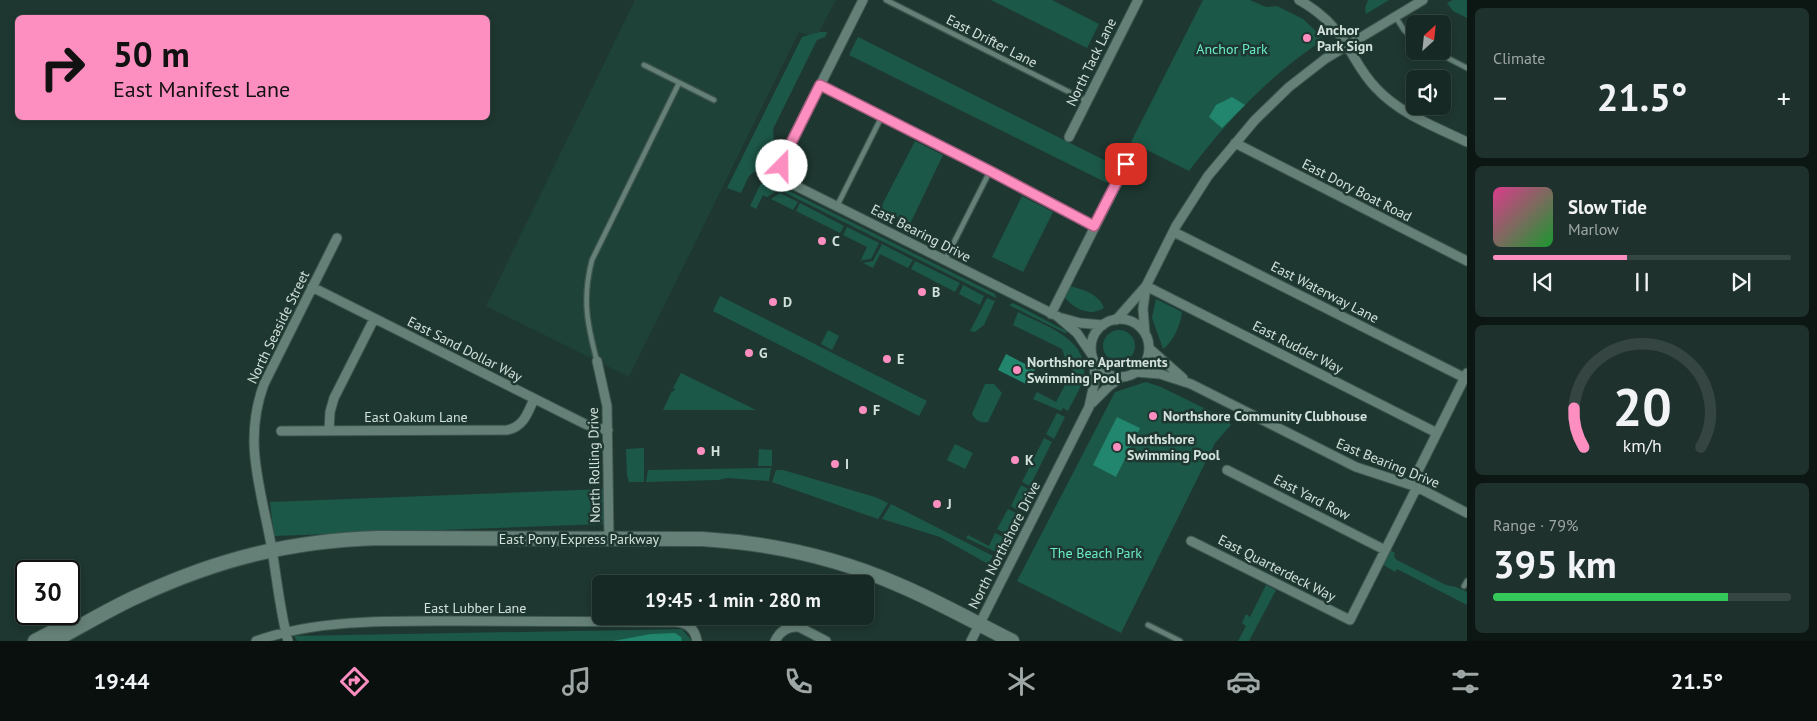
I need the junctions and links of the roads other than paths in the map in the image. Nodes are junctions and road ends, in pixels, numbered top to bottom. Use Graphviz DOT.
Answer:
graph roads {
  1 [pos="863,0"];
  2 [pos="886,0"];
  3 [pos="1138,0"];
  4 [pos="1299,0"];
  5 [pos="1423,0"];
  6 [pos="1395,16"];
  7 [pos="1406,32"];
  8 [pos="1346,45"];
  9 [pos="1451,60"];
  10 [pos="644,65"];
  11 [pos="1467,68"];
  12 [pos="680,83"];
  13 [pos="820,85"];
  14 [pos="714,100"];
  15 [pos="1087,101"];
  16 [pos="882,116"];
  17 [pos="1069,137"];
  18 [pos="1467,142"];
  19 [pos="1234,143"];
  20 [pos="1134,149"];
  21 [pos="990,171"];
  22 [pos="837,206"];
  23 [pos="1094,226"];
  24 [pos="1174,232"];
  25 [pos="337,238"];
  26 [pos="944,260"];
  27 [pos="1467,261"];
  28 [pos="1146,286"];
  29 [pos="312,288"];
  30 [pos="1054,315"];
  31 [pos="374,318"];
  32 [pos="1116,320"];
  33 [pos="1103,324"];
  34 [pos="1145,335"];
  35 [pos="1149,348"];
  36 [pos="1093,359"];
  37 [pos="596,361"];
  38 [pos="1136,372"];
  39 [pos="1466,375"];
  40 [pos="1124,377"];
  41 [pos="1191,384"];
  42 [pos="534,399"];
  43 [pos="1089,407"];
  44 [pos="608,430"];
  45 [pos="281,431"];
  46 [pos="329,431"];
  47 [pos="1437,432"];
  48 [pos="1227,470"];
  49 [pos="1414,486"];
  50 [pos="1467,513"];
  51 [pos="609,539"];
  52 [pos="1191,541"];
  53 [pos="272,549"];
  54 [pos="1386,550"];
  55 [pos="1467,581"];
  56 [pos="1464,586"];
  57 [pos="136,597"];
  58 [pos="980,625"];
  59 [pos="1148,625"];
  60 [pos="287,637"];
  61 [pos="35,641"];
  62 [pos="53,641"];
  63 [pos="256,641"];
  64 [pos="697,641"];
  65 [pos="775,641"];
  66 [pos="826,641"];
  67 [pos="971,641"];
  68 [pos="1012,641"];
  69 [pos="1180,641"];
  1 -- 13 [label="street"];
  2 -- 15 [label="lane, East Drifter Lane"];
  3 -- 15 [label="street, North Tack Lane"];
  4 -- 8 [label="street"];
  5 -- 6 [label="street"];
  6 -- 7 [label="lane"];
  6 -- 8 [label="street"];
  8 -- 18 [label="street"];
  8 -- 19 [label="street"];
  9 -- 11 [label="lane"];
  10 -- 12 [label="lane"];
  12 -- 14 [label="lane"];
  12 -- 37 [label="lane"];
  13 -- 16 [label="street"];
  13 -- 22 [label="street, East Bearing Drive"];
  15 -- 17 [label="street, North Tack Lane"];
  16 -- 21 [label="street"];
  16 -- 22 [label="lane"];
  19 -- 24 [label="street"];
  19 -- 27 [label="street, East Dory Boat Road"];
  20 -- 23 [label="street"];
  21 -- 23 [label="street"];
  21 -- 26 [label="lane"];
  22 -- 26 [label="street, East Bearing Drive"];
  23 -- 30 [label="street"];
  24 -- 28 [label="street"];
  24 -- 39 [label="street, East Waterway Lane"];
  25 -- 29 [label="street, North Seaside Street"];
  26 -- 30 [label="street, East Bearing Drive"];
  28 -- 32 [label="street"];
  28 -- 34 [label="street"];
  28 -- 47 [label="street, East Rudder Way"];
  29 -- 31 [label="street, East Sand Dollar Way"];
  29 -- 53 [label="street, North Seaside Street"];
  30 -- 33 [label="street"];
  30 -- 36 [label="street"];
  31 -- 42 [label="street, East Sand Dollar Way"];
  31 -- 46 [label="street"];
  32 -- 33 [label="street"];
  32 -- 34 [label="street"];
  33 -- 36 [label="street"];
  34 -- 35 [label="street"];
  35 -- 38 [label="street"];
  35 -- 41 [label="street"];
  36 -- 40 [label="street"];
  36 -- 43 [label="street, North Northshore Drive"];
  37 -- 44 [label="street, North Rolling Drive"];
  38 -- 40 [label="street"];
  38 -- 41 [label="street"];
  39 -- 47 [label="street"];
  40 -- 43 [label="street, North Northshore Drive"];
  41 -- 49 [label="street, East Bearing Drive"];
  42 -- 44 [label="street, East Sand Dollar Way"];
  42 -- 46 [label="street, East Oakum Lane"];
  43 -- 58 [label="street, North Northshore Drive"];
  44 -- 51 [label="street, North Rolling Drive"];
  45 -- 46 [label="street, East Oakum Lane"];
  47 -- 49 [label="street"];
  48 -- 54 [label="street, East Yard Row"];
  49 -- 50 [label="street, East Bearing Drive"];
  49 -- 54 [label="street"];
  51 -- 53 [label="main road, East Pony Express Parkway"];
  51 -- 58 [label="main road, East Pony Express Parkway"];
  52 -- 54 [label="street, East Quarterdeck Way"];
  53 -- 57 [label="main road, East Pony Express Parkway"];
  53 -- 60 [label="street, North Seaside Street"];
  55 -- 56 [label="lane"];
  57 -- 61 [label="main road, East Pony Express Parkway"];
  57 -- 62 [label="main road, East Pony Express Parkway"];
  58 -- 67 [label="street, North Northshore Drive"];
  58 -- 68 [label="main road, East Pony Express Parkway"];
  59 -- 69 [label="lane"];
  60 -- 63 [label="street, East Lubber Lane"];
  60 -- 64 [label="street, East Lubber Lane"];
  65 -- 66 [label="street"];
}
